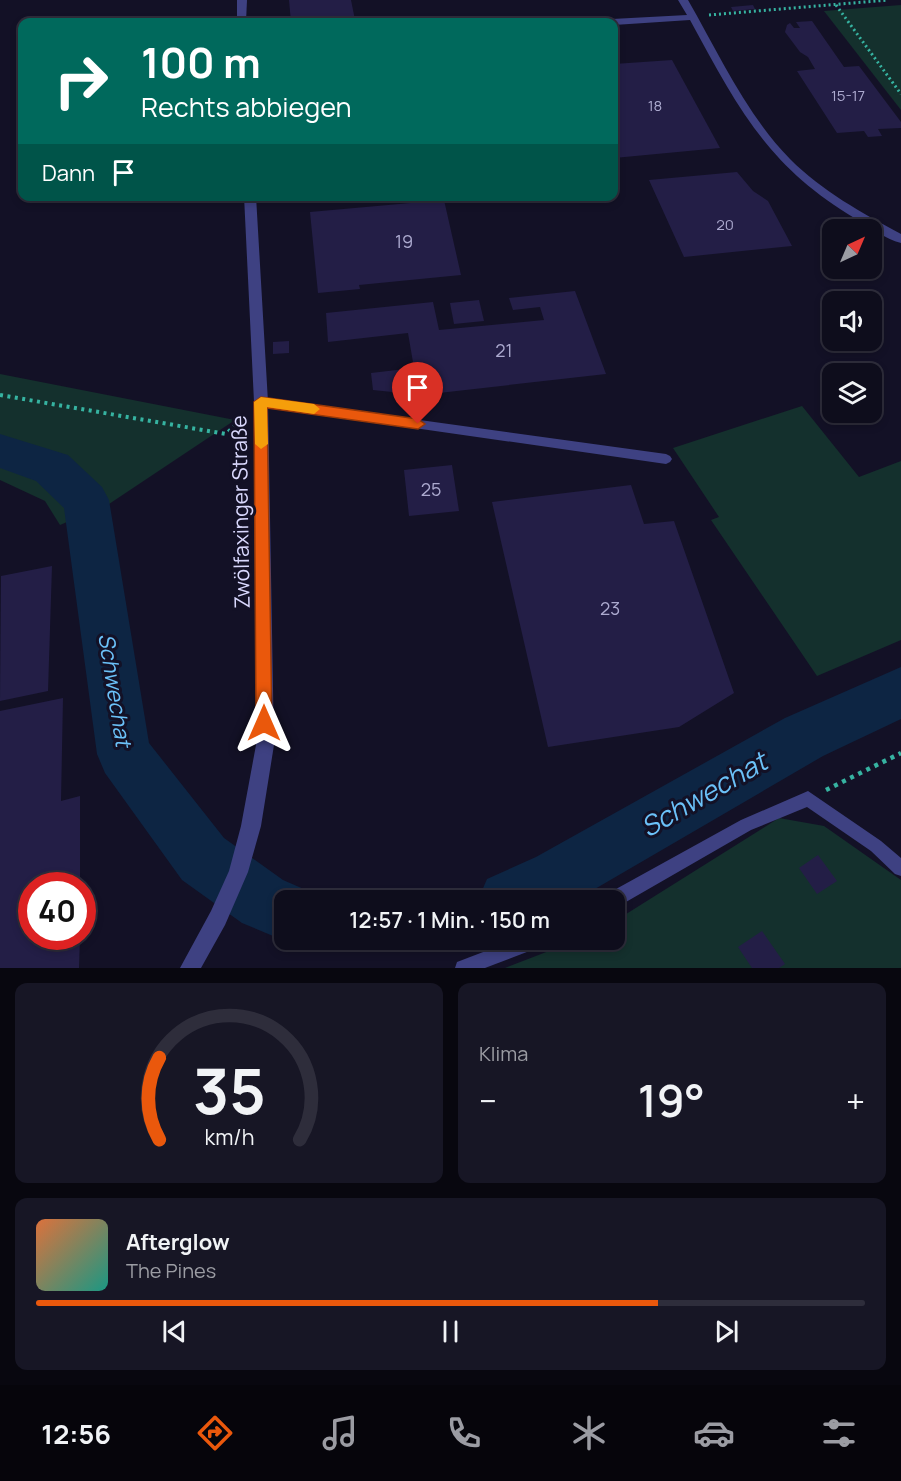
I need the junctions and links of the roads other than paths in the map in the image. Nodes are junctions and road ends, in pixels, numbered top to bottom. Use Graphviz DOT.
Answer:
graph roads {
  1 [pos="242,0"];
  2 [pos="683,0"];
  3 [pos="693,17"];
  4 [pos="242,18"];
  5 [pos="618,22"];
  6 [pos="250,201"];
  7 [pos="901,239"];
  8 [pos="261,402"];
  9 [pos="666,459"];
  10 [pos="901,868"];
  11 [pos="625,894"];
  12 [pos="510,950"];
  13 [pos="190,968"];
  14 [pos="463,968"];
  1 -- 4 [label="street"];
  2 -- 3 [label="street"];
  3 -- 5 [label="street"];
  3 -- 7 [label="street"];
  6 -- 8 [label="street, Zwölfaxinger Straße"];
  8 -- 9 [label="lane"];
  8 -- 13 [label="street, Zwölfaxinger Straße"];
  10 -- 11 [label="lane"];
  12 -- 14 [label="lane"];
}
